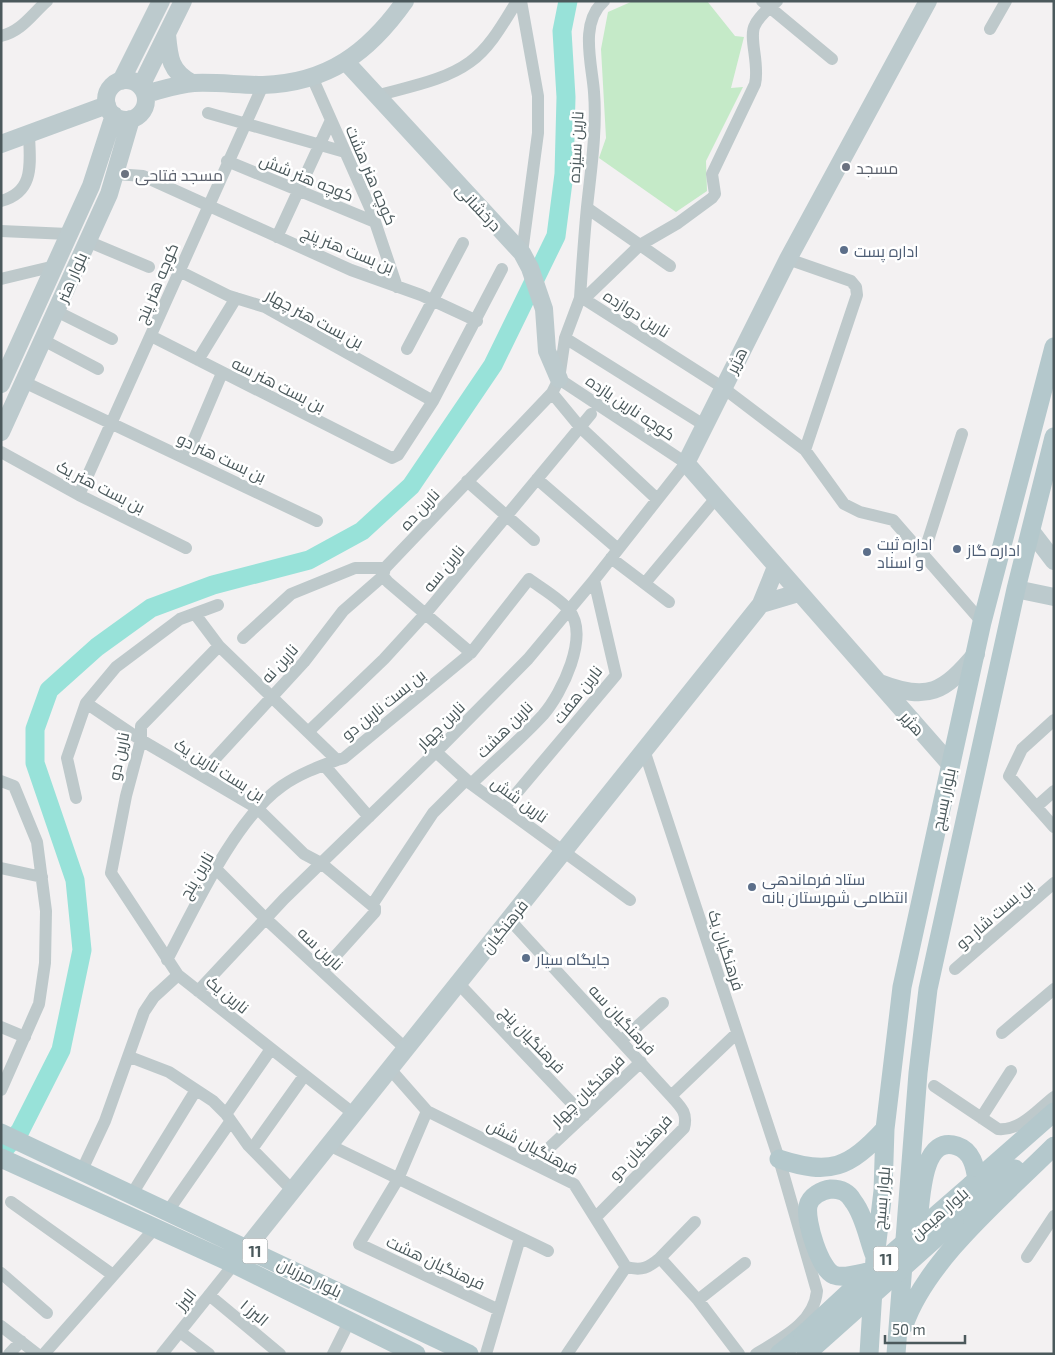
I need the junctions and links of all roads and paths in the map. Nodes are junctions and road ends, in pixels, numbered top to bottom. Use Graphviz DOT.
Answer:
graph roads {
  1 [pos="47,1"];
  2 [pos="161,1"];
  3 [pos="183,1"];
  4 [pos="405,1"];
  5 [pos="517,1"];
  6 [pos="521,1"];
  7 [pos="604,1"];
  8 [pos="928,1"];
  9 [pos="1006,1"];
  10 [pos="769,3"];
  11 [pos="990,29"];
  12 [pos="167,33"];
  13 [pos="1,36"];
  14 [pos="832,59"];
  15 [pos="346,62"];
  16 [pos="312,77"];
  17 [pos="121,81"];
  18 [pos="192,83"];
  19 [pos="263,85"];
  20 [pos="143,90"];
  21 [pos="376,96"];
  22 [pos="117,113"];
  23 [pos="208,113"];
  24 [pos="331,120"];
  25 [pos="245,123"];
  26 [pos="29,135"];
  27 [pos="1,144"];
  28 [pos="319,144"];
  29 [pos="345,152"];
  30 [pos="227,161"];
  31 [pos="116,174"];
  32 [pos="298,190"];
  33 [pos="1,201"];
  34 [pos="208,205"];
  35 [pos="587,208"];
  36 [pos="375,222"];
  37 [pos="1,232"];
  38 [pos="68,234"];
  39 [pos="277,237"];
  40 [pos="87,242"];
  41 [pos="462,243"];
  42 [pos="640,245"];
  43 [pos="522,252"];
  44 [pos="788,259"];
  45 [pos="55,266"];
  46 [pos="670,266"];
  47 [pos="149,267"];
  48 [pos="502,269"];
  49 [pos="179,271"];
  50 [pos="1,279"];
  51 [pos="398,287"];
  52 [pos="236,298"];
  53 [pos="582,298"];
  54 [pos="433,301"];
  55 [pos="56,311"];
  56 [pos="477,320"];
  57 [pos="151,336"];
  58 [pos="565,338"];
  59 [pos="112,339"];
  60 [pos="43,340"];
  61 [pos="1054,347"];
  62 [pos="407,349"];
  63 [pos="198,360"];
  64 [pos="98,369"];
  65 [pos="222,373"];
  66 [pos="24,382"];
  67 [pos="1,384"];
  68 [pos="555,386"];
  69 [pos="722,386"];
  70 [pos="433,401"];
  71 [pos="591,414"];
  72 [pos="112,425"];
  73 [pos="704,425"];
  74 [pos="580,427"];
  75 [pos="1,432"];
  76 [pos="962,434"];
  77 [pos="1054,438"];
  78 [pos="805,450"];
  79 [pos="1,452"];
  80 [pos="186,458"];
  81 [pos="686,463"];
  82 [pos="537,479"];
  83 [pos="467,481"];
  84 [pos="79,495"];
  85 [pos="716,498"];
  86 [pos="657,499"];
  87 [pos="507,518"];
  88 [pos="317,521"];
  89 [pos="1031,531"];
  90 [pos="534,540"];
  91 [pos="186,548"];
  92 [pos="615,554"];
  93 [pos="923,556"];
  94 [pos="1054,561"];
  95 [pos="776,567"];
  96 [pos="384,572"];
  97 [pos="594,580"];
  98 [pos="645,583"];
  99 [pos="1016,589"];
  100 [pos="798,593"];
  101 [pos="1053,595"];
  102 [pos="670,602"];
  103 [pos="761,604"];
  104 [pos="218,605"];
  105 [pos="569,610"];
  106 [pos="426,613"];
  107 [pos="195,614"];
  108 [pos="982,622"];
  109 [pos="244,638"];
  110 [pos="219,646"];
  111 [pos="471,653"];
  112 [pos="976,654"];
  113 [pos="877,682"];
  114 [pos="270,697"];
  115 [pos="86,704"];
  116 [pos="1054,720"];
  117 [pos="308,732"];
  118 [pos="141,740"];
  119 [pos="644,750"];
  120 [pos="436,752"];
  121 [pos="337,760"];
  122 [pos="950,764"];
  123 [pos="324,765"];
  124 [pos="201,774"];
  125 [pos="1,781"];
  126 [pos="468,782"];
  127 [pos="1054,791"];
  128 [pos="76,798"];
  129 [pos="1036,807"];
  130 [pos="257,808"];
  131 [pos="504,808"];
  132 [pos="369,817"];
  133 [pos="1054,827"];
  134 [pos="563,851"];
  135 [pos="322,863"];
  136 [pos="1,868"];
  137 [pos="216,869"];
  138 [pos="111,873"];
  139 [pos="42,877"];
  140 [pos="1054,883"];
  141 [pos="630,900"];
  142 [pos="922,902"];
  143 [pos="374,908"];
  144 [pos="945,908"];
  145 [pos="266,919"];
  146 [pos="509,919"];
  147 [pos="167,960"];
  148 [pos="955,969"];
  149 [pos="322,971"];
  150 [pos="178,975"];
  151 [pos="458,983"];
  152 [pos="1054,989"];
  153 [pos="198,992"];
  154 [pos="663,1003"];
  155 [pos="1,1027"];
  156 [pos="737,1033"];
  157 [pos="1002,1033"];
  158 [pos="25,1037"];
  159 [pos="622,1041"];
  160 [pos="406,1049"];
  161 [pos="272,1050"];
  162 [pos="130,1057"];
  163 [pos="641,1062"];
  164 [pos="390,1069"];
  165 [pos="1011,1071"];
  166 [pos="304,1076"];
  167 [pos="934,1086"];
  168 [pos="1,1090"];
  169 [pos="196,1090"];
  170 [pos="671,1096"];
  171 [pos="1054,1097"];
  172 [pos="427,1111"];
  173 [pos="1054,1112"];
  174 [pos="354,1114"];
  175 [pos="584,1116"];
  176 [pos="228,1118"];
  177 [pos="981,1118"];
  178 [pos="885,1129"];
  179 [pos="1,1133"];
  180 [pos="1054,1134"];
  181 [pos="329,1145"];
  182 [pos="252,1149"];
  183 [pos="1051,1153"];
  184 [pos="1,1158"];
  185 [pos="778,1159"];
  186 [pos="533,1163"];
  187 [pos="82,1170"];
  188 [pos="398,1179"];
  189 [pos="974,1183"];
  190 [pos="293,1190"];
  191 [pos="132,1194"];
  192 [pos="11,1202"];
  193 [pos="168,1210"];
  194 [pos="1054,1216"];
  195 [pos="596,1218"];
  196 [pos="695,1222"];
  197 [pos="155,1228"];
  198 [pos="520,1238"];
  199 [pos="247,1248"];
  200 [pos="548,1251"];
  201 [pos="1027,1257"];
  202 [pos="660,1258"];
  203 [pos="745,1263"];
  204 [pos="234,1264"];
  205 [pos="874,1264"];
  206 [pos="626,1267"];
  207 [pos="1,1273"];
  208 [pos="113,1275"];
  209 [pos="901,1287"];
  210 [pos="209,1295"];
  211 [pos="698,1300"];
  212 [pos="499,1310"];
  213 [pos="47,1313"];
  214 [pos="349,1322"];
  215 [pos="1,1326"];
  216 [pos="180,1332"];
  217 [pos="21,1341"];
  218 [pos="897,1350"];
  219 [pos="9,1354"];
  220 [pos="37,1354"];
  221 [pos="44,1354"];
  222 [pos="162,1354"];
  223 [pos="210,1354"];
  224 [pos="280,1354"];
  225 [pos="333,1354"];
  226 [pos="416,1354"];
  227 [pos="469,1354"];
  228 [pos="486,1354"];
  229 [pos="567,1354"];
  230 [pos="739,1354"];
  231 [pos="756,1354"];
  232 [pos="779,1354"];
  233 [pos="806,1354"];
  234 [pos="869,1354"];
  1 -- 13 [label="street"];
  2 -- 17 [label="main road"];
  3 -- 12 [label="main road"];
  4 -- 15 [label="main road"];
  5 -- 21 [label="street"];
  6 -- 43 [label="street"];
  7 -- 35 [label="street, نارین سیزده"];
  8 -- 44 [label="main road, هژیر"];
  9 -- 11 [label="street"];
  10 -- 14 [label="street"];
  10 -- 42 [label="street"];
  12 -- 18 [label="main road"];
  12 -- 20 [label="main road"];
  15 -- 16 [label="main road"];
  15 -- 21 [label="main road, درخشانی"];
  16 -- 19 [label="main road"];
  16 -- 24 [label="street, کوچه هنر هشت"];
  17 -- 20 [label="main road"];
  17 -- 22 [label="main road"];
  18 -- 19 [label="main road"];
  18 -- 20 [label="main road"];
  19 -- 25 [label="street, کوچه هنر پنج"];
  20 -- 22 [label="main road"];
  21 -- 43 [label="main road, درخشانی"];
  22 -- 26 [label="main road"];
  22 -- 31 [label="main road, بلوار هنر"];
  22 -- 38 [label="main road, بلوار هنر"];
  23 -- 25 [label="street"];
  24 -- 28 [label="street"];
  24 -- 29 [label="street, کوچه هنر هشت"];
  25 -- 28 [label="street"];
  25 -- 30 [label="street, کوچه هنر پنج"];
  26 -- 27 [label="main road"];
  26 -- 33 [label="street"];
  28 -- 29 [label="street"];
  28 -- 32 [label="street"];
  29 -- 36 [label="street, کوچه هنر هشت"];
  30 -- 32 [label="street, کوچه هنر شش"];
  30 -- 34 [label="street, کوچه هنر پنج"];
  31 -- 34 [label="street, بن بست هنر پنج"];
  31 -- 40 [label="main road, بلوار هنر"];
  32 -- 36 [label="street, کوچه هنر شش"];
  32 -- 39 [label="street"];
  34 -- 39 [label="street, بن بست هنر پنج"];
  34 -- 49 [label="street, کوچه هنر پنج"];
  35 -- 42 [label="street"];
  35 -- 53 [label="street, نارین سیزده"];
  36 -- 51 [label="street, کوچه هنر هشت"];
  37 -- 38 [label="street"];
  38 -- 45 [label="main road, بلوار هنر"];
  39 -- 51 [label="street, بن بست هنر پنج"];
  40 -- 47 [label="street"];
  40 -- 55 [label="main road, بلوار هنر"];
  41 -- 54 [label="street"];
  42 -- 46 [label="street"];
  42 -- 53 [label="street"];
  43 -- 68 [label="main road, درخشانی"];
  44 -- 69 [label="main road, هژیر"];
  44 -- 78 [label="street"];
  45 -- 50 [label="street"];
  45 -- 67 [label="main road, بلوار هنر"];
  48 -- 56 [label="street"];
  49 -- 52 [label="street, بن بست هنر چهار"];
  49 -- 57 [label="street, کوچه هنر پنج"];
  51 -- 54 [label="street, بن بست هنر پنج"];
  52 -- 63 [label="street"];
  52 -- 70 [label="street, بن بست هنر چهار"];
  53 -- 58 [label="street, نارین دوازده"];
  53 -- 69 [label="street, نارین دوازده"];
  54 -- 56 [label="street, بن بست هنر پنج"];
  54 -- 62 [label="street"];
  55 -- 59 [label="street"];
  55 -- 60 [label="main road, بلوار هنر"];
  56 -- 70 [label="street"];
  57 -- 63 [label="street, بن بست هنر سه"];
  57 -- 72 [label="street, کوچه هنر پنج"];
  58 -- 68 [label="street, نارین دوازده"];
  58 -- 73 [label="street"];
  60 -- 64 [label="street"];
  60 -- 66 [label="main road, بلوار هنر"];
  61 -- 108 [label="main road, بلوار بسیج"];
  63 -- 65 [label="street, بن بست هنر سه"];
  65 -- 70 [label="street, بن بست هنر سه"];
  65 -- 80 [label="street"];
  66 -- 72 [label="street, بن بست هنر دو"];
  66 -- 75 [label="main road, بلوار هنر"];
  68 -- 74 [label="street"];
  68 -- 81 [label="street, کوچه نارین یازده"];
  68 -- 83 [label="street, نارین ده"];
  69 -- 73 [label="main road, هژیر"];
  69 -- 78 [label="street, نارین دوازده"];
  71 -- 74 [label="street, نارین سه"];
  72 -- 80 [label="street, بن بست هنر دو"];
  72 -- 84 [label="street, کوچه هنر پنج"];
  73 -- 81 [label="main road, هژیر"];
  74 -- 82 [label="street, نارین سه"];
  74 -- 86 [label="street"];
  76 -- 93 [label="street"];
  77 -- 89 [label="main road, بلوار بسیج"];
  78 -- 93 [label="street, نارین دوازده"];
  79 -- 84 [label="street, بن بست هنر یک"];
  80 -- 88 [label="street, بن بست هنر دو"];
  81 -- 85 [label="main road, هژیر"];
  81 -- 86 [label="street, نارین چهار"];
  82 -- 87 [label="street, نارین سه"];
  82 -- 92 [label="street"];
  83 -- 87 [label="street"];
  83 -- 96 [label="street, نارین ده"];
  84 -- 91 [label="street, بن بست هنر یک"];
  85 -- 95 [label="main road, هژیر"];
  85 -- 98 [label="street"];
  86 -- 92 [label="street, نارین چهار"];
  87 -- 90 [label="street"];
  87 -- 106 [label="street, نارین سه"];
  89 -- 94 [label="main road"];
  89 -- 99 [label="main road, بلوار بسیج"];
  92 -- 97 [label="street, نارین چهار"];
  92 -- 98 [label="street"];
  93 -- 108 [label="street, نارین دوازده"];
  95 -- 100 [label="main road, هژیر"];
  95 -- 103 [label="main road, فرهنگیان"];
  96 -- 106 [label="street"];
  96 -- 109 [label="street"];
  96 -- 114 [label="street, نارین نه"];
  97 -- 105 [label="street, نارین چهار"];
  97 -- 131 [label="street, نارین هفت"];
  98 -- 102 [label="street"];
  99 -- 101 [label="main road"];
  99 -- 144 [label="main road, بلوار بسیج"];
  100 -- 103 [label="main road"];
  100 -- 113 [label="main road, هژیر"];
  103 -- 119 [label="main road, فرهنگیان"];
  104 -- 107 [label="street"];
  105 -- 111 [label="street, بن بست نارین دو"];
  105 -- 120 [label="street, نارین چهار"];
  105 -- 126 [label="street, نارین هشت"];
  106 -- 111 [label="street"];
  106 -- 117 [label="street, نارین سه"];
  107 -- 110 [label="street, بن بست نارین دو"];
  107 -- 115 [label="street"];
  108 -- 112 [label="main road, بلوار بسیج"];
  110 -- 114 [label="street, بن بست نارین دو"];
  110 -- 118 [label="street, نارین دو"];
  111 -- 121 [label="street, بن بست نارین دو"];
  112 -- 113 [label="main road, هژیر"];
  112 -- 122 [label="main road, بلوار بسیج"];
  113 -- 122 [label="main road, هژیر"];
  114 -- 117 [label="street, بن بست نارین دو"];
  114 -- 124 [label="street, نارین نه"];
  115 -- 118 [label="street, بن بست نارین یک"];
  115 -- 128 [label="street"];
  116 -- 129 [label="street"];
  117 -- 121 [label="street, بن بست نارین دو"];
  118 -- 124 [label="street, بن بست نارین یک"];
  118 -- 138 [label="street, نارین دو"];
  119 -- 134 [label="main road, فرهنگیان"];
  119 -- 156 [label="street, فرهنگیان یک"];
  120 -- 126 [label="street, نارین شش"];
  120 -- 132 [label="street, نارین چهار"];
  121 -- 123 [label="street, نارین پنج"];
  122 -- 142 [label="main road, بلوار بسیج"];
  123 -- 130 [label="street, نارین پنج"];
  123 -- 132 [label="street"];
  124 -- 130 [label="street, بن بست نارین یک"];
  125 -- 139 [label="street"];
  126 -- 131 [label="street, نارین شش"];
  126 -- 143 [label="street, نارین هشت"];
  127 -- 129 [label="street"];
  129 -- 133 [label="street"];
  130 -- 135 [label="street, بن بست نارین یک"];
  130 -- 137 [label="street, نارین پنج"];
  131 -- 134 [label="street, نارین شش"];
  132 -- 135 [label="street, نارین چهار"];
  134 -- 141 [label="street, نارین شش"];
  134 -- 146 [label="main road, فرهنگیان"];
  135 -- 143 [label="street, بن بست نارین یک"];
  135 -- 145 [label="street, نارین چهار"];
  136 -- 139 [label="street"];
  137 -- 145 [label="street, نارین سه"];
  137 -- 147 [label="street, نارین پنج"];
  138 -- 147 [label="street, نارین یک"];
  139 -- 158 [label="street"];
  140 -- 148 [label="street, بن بست شار دو"];
  142 -- 144 [label="main road"];
  142 -- 178 [label="main road, بلوار بسیج"];
  143 -- 149 [label="street, نارین هشت"];
  144 -- 209 [label="main road, بلوار بسیج"];
  145 -- 149 [label="street, نارین سه"];
  145 -- 153 [label="street, نارین چهار"];
  146 -- 151 [label="main road, فرهنگیان"];
  146 -- 159 [label="street, فرهنگیان سه"];
  147 -- 150 [label="street, نارین یک"];
  149 -- 160 [label="street, نارین سه"];
  150 -- 153 [label="street, نارین یک"];
  150 -- 162 [label="street"];
  151 -- 160 [label="main road, فرهنگیان"];
  151 -- 175 [label="street, فرهنگیان پنج"];
  152 -- 157 [label="street"];
  153 -- 161 [label="street, نارین یک"];
  154 -- 159 [label="street"];
  155 -- 158 [label="street"];
  156 -- 170 [label="street, فرهنگیان دو"];
  156 -- 185 [label="street, فرهنگیان یک"];
  158 -- 168 [label="street"];
  159 -- 163 [label="street, فرهنگیان سه"];
  160 -- 164 [label="main road, فرهنگیان"];
  161 -- 166 [label="street, نارین یک"];
  161 -- 176 [label="street"];
  162 -- 169 [label="street"];
  162 -- 187 [label="street"];
  163 -- 170 [label="street, فرهنگیان سه"];
  163 -- 175 [label="street, فرهنگیان چهار"];
  164 -- 172 [label="street, فرهنگیان شش"];
  164 -- 174 [label="main road, فرهنگیان"];
  165 -- 177 [label="street"];
  166 -- 174 [label="street, نارین یک"];
  166 -- 182 [label="street"];
  167 -- 177 [label="street"];
  169 -- 176 [label="street"];
  169 -- 191 [label="street"];
  170 -- 195 [label="street, فرهنگیان دو"];
  171 -- 177 [label="street"];
  172 -- 186 [label="street, فرهنگیان شش"];
  172 -- 188 [label="street"];
  173 -- 189 [label="main road, بلوار هیمن"];
  174 -- 181 [label="main road, فرهنگیان"];
  175 -- 186 [label="street, فرهنگیان چهار"];
  176 -- 182 [label="street"];
  176 -- 193 [label="street"];
  178 -- 185 [label="main road"];
  178 -- 205 [label="main road, بلوار بسیج"];
  179 -- 187 [label="main road, بلوار مرزبان / 11"];
  180 -- 233 [label="main road, بلوار هیمن, bridge"];
  181 -- 188 [label="street"];
  181 -- 190 [label="main road, فرهنگیان"];
  182 -- 190 [label="street"];
  183 -- 218 [label="main road"];
  184 -- 197 [label="main road, بلوار مرزبان / 11"];
  185 -- 231 [label="street, فرهنگیان یک"];
  186 -- 195 [label="street, فرهنگیان شش"];
  187 -- 191 [label="main road, بلوار مرزبان / 11"];
  188 -- 198 [label="street"];
  188 -- 212 [label="street, فرهنگیان هشت"];
  189 -- 205 [label="main road, بلوار هیمن / 11, bridge"];
  189 -- 209 [label="main road, 11"];
  190 -- 199 [label="main road, فرهنگیان"];
  191 -- 193 [label="main road, بلوار مرزبان / 11"];
  192 -- 208 [label="street"];
  193 -- 199 [label="main road, بلوار مرزبان / 11"];
  194 -- 201 [label="street"];
  195 -- 206 [label="street, فرهنگیان شش"];
  196 -- 202 [label="street"];
  197 -- 204 [label="main road, بلوار مرزبان / 11"];
  197 -- 208 [label="street"];
  198 -- 200 [label="street"];
  198 -- 212 [label="street"];
  199 -- 204 [label="main road, فرهنگیان"];
  199 -- 227 [label="main road, بلوار مرزبان / 11"];
  202 -- 206 [label="street"];
  202 -- 211 [label="street"];
  203 -- 211 [label="street"];
  204 -- 210 [label="street, البرز"];
  204 -- 214 [label="main road, بلوار مرزبان / 11"];
  205 -- 232 [label="main road, بلوار هیمن / 11, bridge"];
  205 -- 234 [label="main road, بلوار بسیج"];
  206 -- 229 [label="street"];
  207 -- 213 [label="street"];
  208 -- 221 [label="street"];
  209 -- 218 [label="main road, 11"];
  210 -- 216 [label="street, البرز"];
  210 -- 224 [label="street, البرز ۱"];
  211 -- 230 [label="street"];
  212 -- 228 [label="street"];
  214 -- 225 [label="street"];
  214 -- 226 [label="main road, بلوار مرزبان / 11"];
  215 -- 217 [label="street"];
  216 -- 222 [label="street, البرز"];
  216 -- 223 [label="street"];
  217 -- 219 [label="street"];
  217 -- 220 [label="street"];
}
